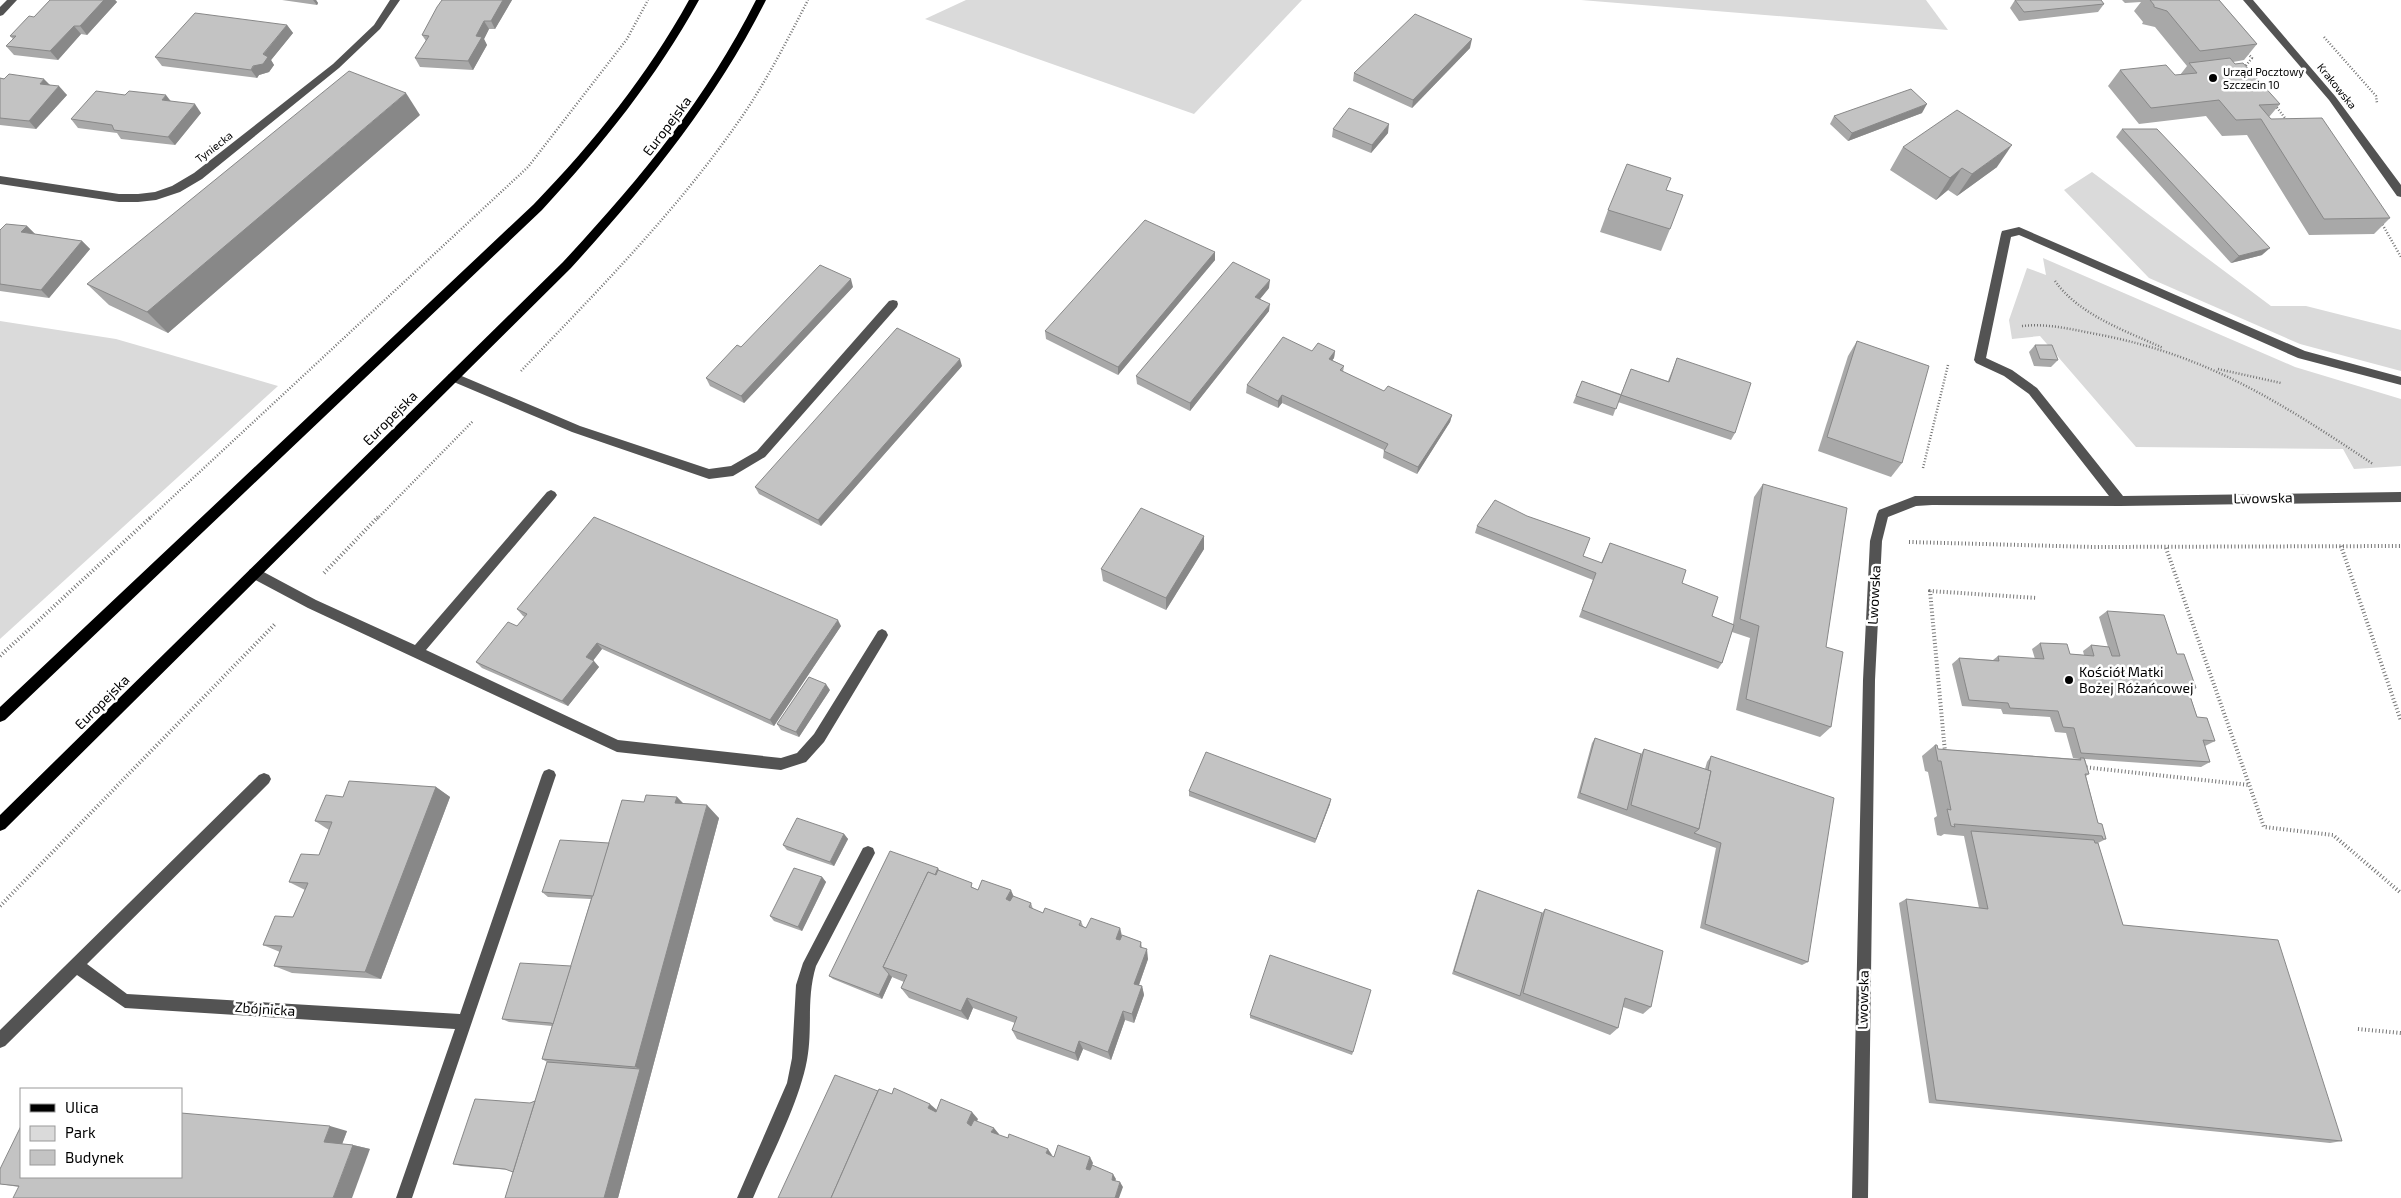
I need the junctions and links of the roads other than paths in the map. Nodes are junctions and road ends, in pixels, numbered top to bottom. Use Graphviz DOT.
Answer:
graph roads {
  1 [pos="12,0"];
  2 [pos="394,0"];
  3 [pos="694,0"];
  4 [pos="761,0"];
  5 [pos="2248,0"];
  6 [pos="0,13"];
  7 [pos="0,180"];
  8 [pos="2401,193"];
  9 [pos="893,304"];
  10 [pos="453,377"];
  11 [pos="2401,381"];
  12 [pos="552,495"];
  13 [pos="2401,496"];
  14 [pos="2120,500"];
  15 [pos="254,573"];
  16 [pos="882,634"];
  17 [pos="417,652"];
  18 [pos="0,716"];
  19 [pos="550,775"];
  20 [pos="264,779"];
  21 [pos="0,824"];
  22 [pos="868,853"];
  23 [pos="76,965"];
  24 [pos="465,1022"];
  25 [pos="0,1041"];
  26 [pos="404,1198"];
  27 [pos="745,1198"];
  28 [pos="1860,1198"];
  1 -- 6 [label="street"];
  2 -- 7 [label="street, Tyniecka"];
  3 -- 18 [label="main road"];
  4 -- 10 [label="main road, Europejska"];
  5 -- 8 [label="street, Krakowska"];
  9 -- 10 [label="street"];
  10 -- 15 [label="main road, Europejska"];
  11 -- 14 [label="street"];
  12 -- 17 [label="street"];
  13 -- 14 [label="street, Lwowska"];
  14 -- 28 [label="street, Lwowska"];
  15 -- 17 [label="street"];
  15 -- 21 [label="main road, Europejska"];
  16 -- 17 [label="street"];
  19 -- 24 [label="street"];
  20 -- 23 [label="street"];
  22 -- 27 [label="street"];
  23 -- 24 [label="street, Zbójnicka"];
  23 -- 25 [label="street"];
  24 -- 26 [label="street"];
}
